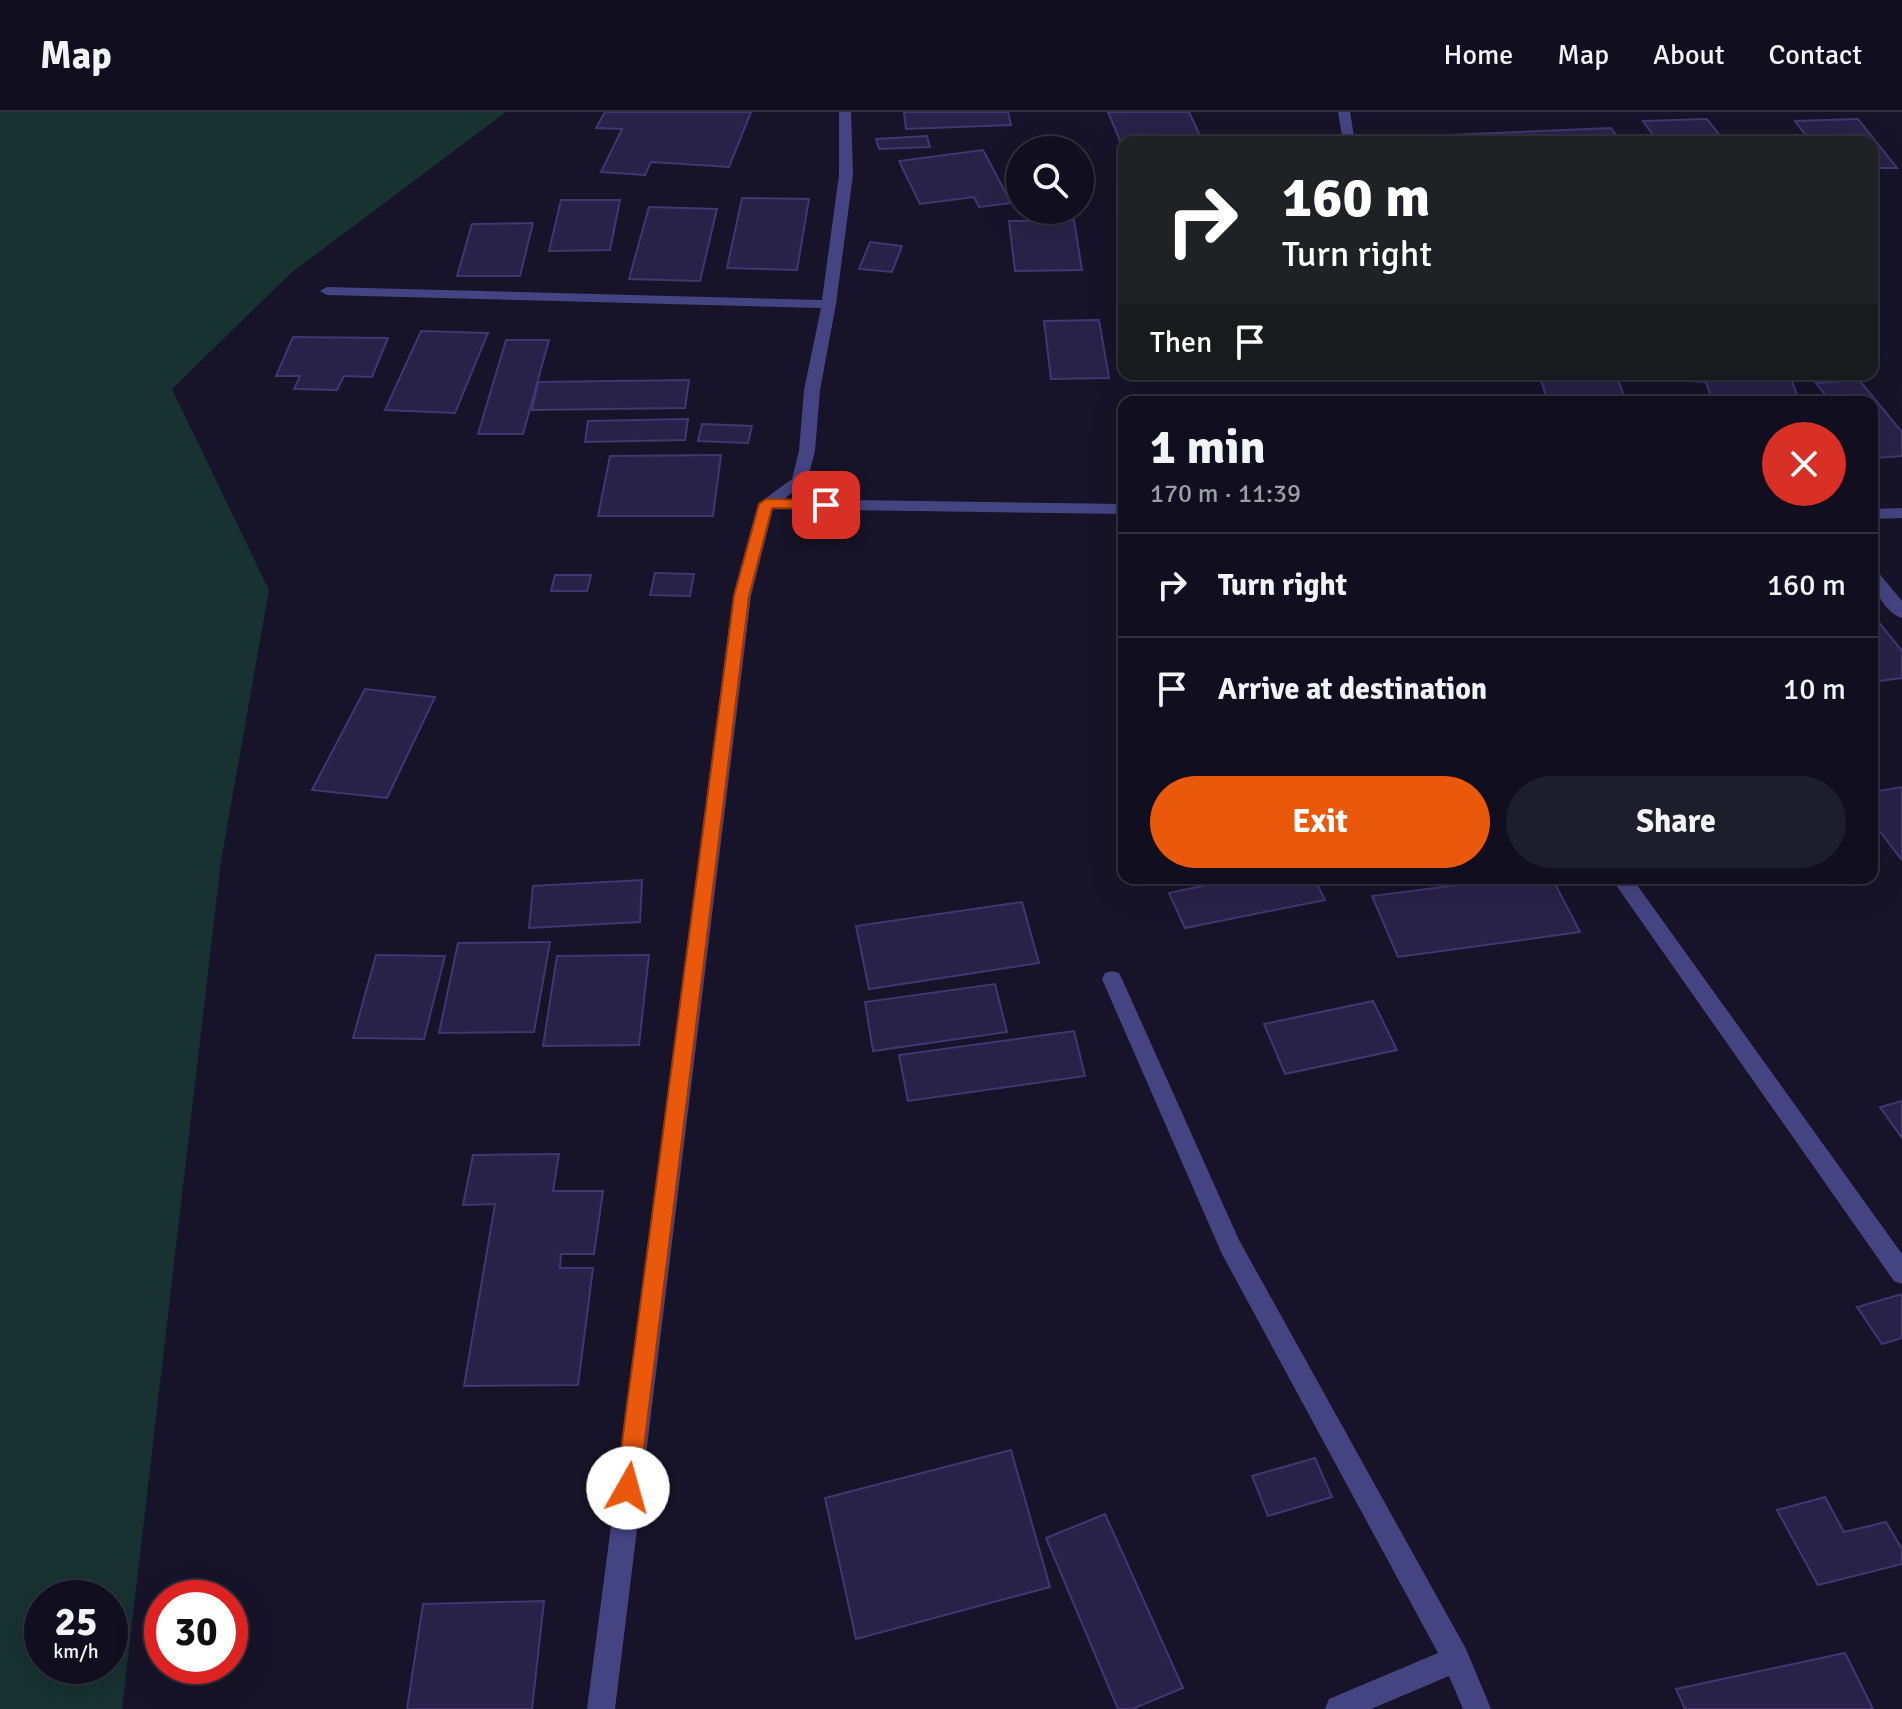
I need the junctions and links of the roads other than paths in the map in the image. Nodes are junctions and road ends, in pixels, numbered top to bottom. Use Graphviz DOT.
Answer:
graph roads {
  1 [pos="845,112"];
  2 [pos="1344,112"];
  3 [pos="1348,136"];
  4 [pos="327,291"];
  5 [pos="829,304"];
  6 [pos="766,504"];
  7 [pos="1118,509"];
  8 [pos="1902,513"];
  9 [pos="1878,514"];
  10 [pos="1878,583"];
  11 [pos="1902,612"];
  12 [pos="1625,884"];
  13 [pos="1112,979"];
  14 [pos="1894,1251"];
  15 [pos="1902,1273"];
  16 [pos="1456,1659"];
  17 [pos="601,1709"];
  18 [pos="1339,1709"];
  19 [pos="1477,1709"];
  1 -- 5 [label="street"];
  2 -- 3 [label="street"];
  4 -- 5 [label="street"];
  5 -- 6 [label="street"];
  6 -- 7 [label="street"];
  6 -- 17 [label="street"];
  8 -- 9 [label="street"];
  10 -- 11 [label="street"];
  12 -- 14 [label="street"];
  13 -- 16 [label="street"];
  14 -- 15 [label="street"];
  16 -- 18 [label="street"];
  16 -- 19 [label="street"];
}
